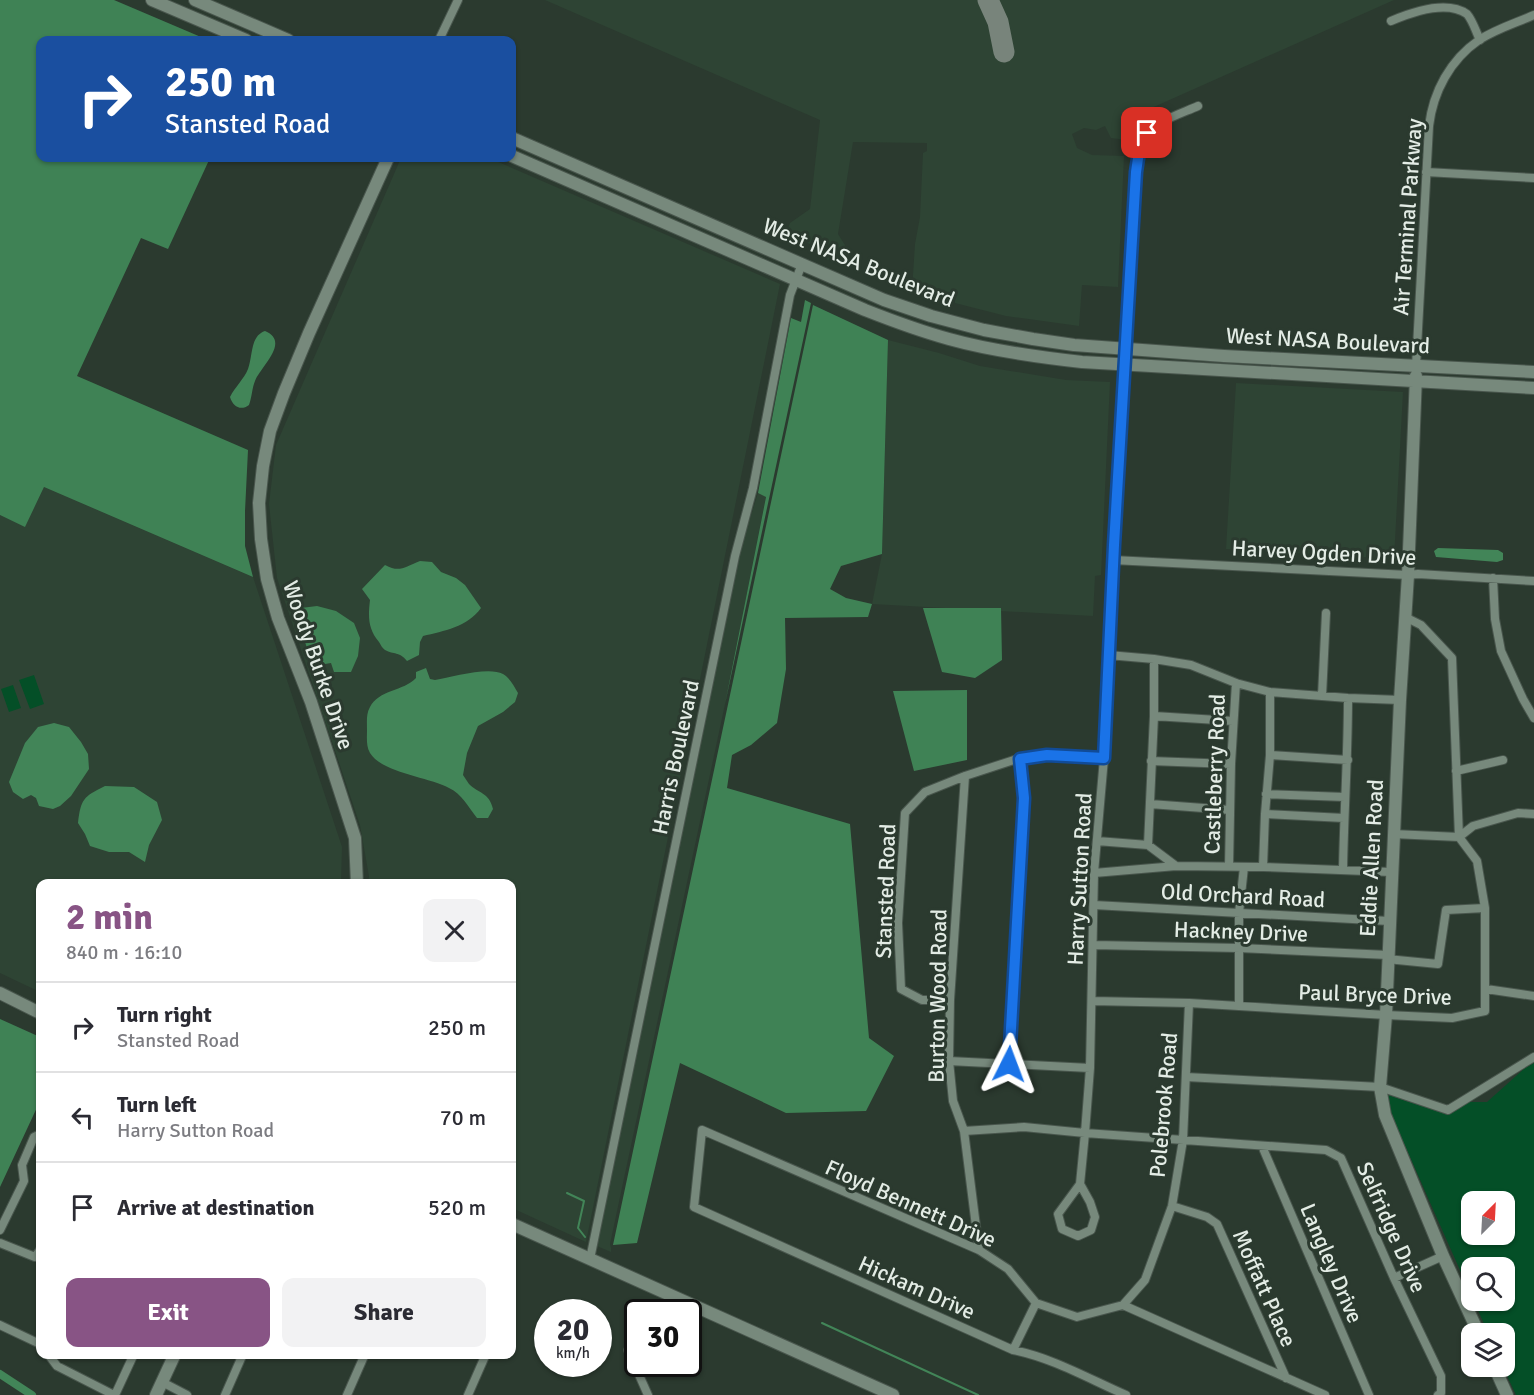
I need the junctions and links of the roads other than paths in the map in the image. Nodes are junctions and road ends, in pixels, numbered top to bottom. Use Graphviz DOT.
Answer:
graph roads {
  1 [pos="152,0"];
  2 [pos="195,0"];
  3 [pos="458,0"];
  4 [pos="1534,15"];
  5 [pos="1391,21"];
  6 [pos="237,36"];
  7 [pos="279,36"];
  8 [pos="441,36"];
  9 [pos="1480,40"];
  10 [pos="1198,106"];
  11 [pos="516,140"];
  12 [pos="516,158"];
  13 [pos="386,162"];
  14 [pos="1426,172"];
  15 [pos="1534,178"];
  16 [pos="682,212"];
  17 [pos="675,227"];
  18 [pos="802,264"];
  19 [pos="795,280"];
  20 [pos="1125,349"];
  21 [pos="1124,366"];
  22 [pos="1416,366"];
  23 [pos="1534,372"];
  24 [pos="1416,382"];
  25 [pos="1534,388"];
  26 [pos="1113,560"];
  27 [pos="1408,575"];
  28 [pos="1493,578"];
  29 [pos="1534,581"];
  30 [pos="1326,613"];
  31 [pos="1405,617"];
  32 [pos="1108,655"];
  33 [pos="1154,659"];
  34 [pos="1236,683"];
  35 [pos="1270,692"];
  36 [pos="1322,696"];
  37 [pos="1348,698"];
  38 [pos="1400,700"];
  39 [pos="1154,716"];
  40 [pos="1534,718"];
  41 [pos="1233,721"];
  42 [pos="1270,755"];
  43 [pos="1104,758"];
  44 [pos="1020,759"];
  45 [pos="1348,760"];
  46 [pos="1503,760"];
  47 [pos="1151,761"];
  48 [pos="1231,764"];
  49 [pos="1456,771"];
  50 [pos="965,776"];
  51 [pos="1266,794"];
  52 [pos="1345,797"];
  53 [pos="1150,804"];
  54 [pos="1230,810"];
  55 [pos="1265,814"];
  56 [pos="1534,814"];
  57 [pos="1344,818"];
  58 [pos="1393,834"];
  59 [pos="1460,837"];
  60 [pos="1097,841"];
  61 [pos="1148,845"];
  62 [pos="1176,866"];
  63 [pos="1229,866"];
  64 [pos="1244,867"];
  65 [pos="1263,867"];
  66 [pos="1343,869"];
  67 [pos="1391,872"];
  68 [pos="1094,873"];
  69 [pos="357,879"];
  70 [pos="1094,905"];
  71 [pos="1485,908"];
  72 [pos="1239,913"];
  73 [pos="1389,921"];
  74 [pos="1094,945"];
  75 [pos="1239,948"];
  76 [pos="1388,957"];
  77 [pos="1486,989"];
  78 [pos="0,993"];
  79 [pos="1534,996"];
  80 [pos="950,1000"];
  81 [pos="1092,1001"];
  82 [pos="1189,1003"];
  83 [pos="1239,1006"];
  84 [pos="36,1010"];
  85 [pos="1386,1015"];
  86 [pos="1534,1057"];
  87 [pos="949,1061"];
  88 [pos="1009,1064"];
  89 [pos="1090,1068"];
  90 [pos="1186,1077"];
  91 [pos="1380,1087"];
  92 [pos="702,1130"];
  93 [pos="963,1131"];
  94 [pos="1085,1133"];
  95 [pos="36,1136"];
  96 [pos="1183,1140"];
  97 [pos="1262,1146"];
  98 [pos="1080,1184"];
  99 [pos="1172,1206"];
  100 [pos="516,1226"];
  101 [pos="0,1230"];
  102 [pos="0,1242"];
  103 [pos="979,1250"];
  104 [pos="36,1256"];
  105 [pos="1443,1256"];
  106 [pos="590,1259"];
  107 [pos="1394,1278"];
  108 [pos="1036,1303"];
  109 [pos="1123,1305"];
  110 [pos="1474,1323"];
  111 [pos="0,1325"];
  112 [pos="36,1342"];
  113 [pos="1013,1350"];
  114 [pos="52,1359"];
  115 [pos="133,1359"];
  116 [pos="173,1359"];
  117 [pos="241,1359"];
  118 [pos="364,1359"];
  119 [pos="484,1359"];
  120 [pos="640,1377"];
  121 [pos="1499,1377"];
  122 [pos="1286,1378"];
  123 [pos="162,1382"];
  124 [pos="1439,1394"];
  125 [pos="115,1395"];
  126 [pos="156,1395"];
  127 [pos="187,1395"];
  128 [pos="225,1395"];
  129 [pos="347,1395"];
  130 [pos="468,1395"];
  131 [pos="648,1395"];
  132 [pos="893,1395"];
  133 [pos="1126,1395"];
  134 [pos="1325,1395"];
  135 [pos="1369,1395"];
  136 [pos="1507,1395"];
  1 -- 6 [label="main road"];
  2 -- 7 [label="main road"];
  3 -- 8 [label="street"];
  4 -- 9 [label="street, Air Terminal Parkway"];
  5 -- 9 [label="street"];
  9 -- 14 [label="street, Air Terminal Parkway"];
  10 -- 20 [label="street, Harry Sutton Road"];
  11 -- 16 [label="main road, West NASA Boulevard"];
  12 -- 17 [label="main road, West NASA Boulevard"];
  13 -- 69 [label="main road, Woody Burke Drive"];
  14 -- 15 [label="street"];
  14 -- 22 [label="street, Air Terminal Parkway"];
  16 -- 17 [label="main road"];
  16 -- 18 [label="main road, West NASA Boulevard"];
  17 -- 19 [label="main road, West NASA Boulevard"];
  18 -- 19 [label="street, Harris Boulevard"];
  18 -- 20 [label="main road, West NASA Boulevard"];
  19 -- 21 [label="main road, West NASA Boulevard"];
  19 -- 106 [label="street, Harris Boulevard"];
  20 -- 21 [label="street, Harry Sutton Road"];
  20 -- 22 [label="main road, West NASA Boulevard"];
  21 -- 24 [label="main road, West NASA Boulevard"];
  21 -- 26 [label="street, Harry Sutton Road"];
  22 -- 23 [label="main road, West NASA Boulevard"];
  22 -- 24 [label="main road, Eddie Allen Road"];
  24 -- 25 [label="main road, West NASA Boulevard"];
  24 -- 27 [label="main road, Eddie Allen Road"];
  26 -- 27 [label="street, Harvey Ogden Drive"];
  26 -- 32 [label="street, Harry Sutton Road"];
  27 -- 28 [label="street, Harvey Ogden Drive"];
  27 -- 31 [label="main road, Eddie Allen Road"];
  28 -- 29 [label="street, Harvey Ogden Drive"];
  28 -- 40 [label="street"];
  30 -- 36 [label="street"];
  31 -- 38 [label="main road, Eddie Allen Road"];
  31 -- 49 [label="street"];
  32 -- 33 [label="street"];
  32 -- 43 [label="street, Harry Sutton Road"];
  33 -- 34 [label="street"];
  33 -- 39 [label="street"];
  34 -- 35 [label="street"];
  34 -- 41 [label="street, Castleberry Road"];
  35 -- 36 [label="street"];
  35 -- 42 [label="street"];
  36 -- 37 [label="street"];
  37 -- 38 [label="street"];
  37 -- 45 [label="street"];
  38 -- 58 [label="main road, Eddie Allen Road"];
  39 -- 41 [label="street"];
  39 -- 47 [label="street"];
  41 -- 48 [label="street, Castleberry Road"];
  42 -- 45 [label="street"];
  42 -- 51 [label="street"];
  43 -- 44 [label="street, Stansted Road"];
  43 -- 60 [label="street, Harry Sutton Road"];
  44 -- 50 [label="street, Stansted Road"];
  44 -- 88 [label="street"];
  45 -- 52 [label="street"];
  46 -- 49 [label="street"];
  47 -- 48 [label="street"];
  47 -- 53 [label="street"];
  48 -- 54 [label="street, Castleberry Road"];
  49 -- 59 [label="street"];
  50 -- 80 [label="street, Burton Wood Road"];
  50 -- 80 [label="street, Stansted Road"];
  51 -- 52 [label="street"];
  51 -- 55 [label="street"];
  52 -- 57 [label="street"];
  53 -- 54 [label="street"];
  53 -- 61 [label="street"];
  54 -- 63 [label="street, Castleberry Road"];
  55 -- 57 [label="street"];
  55 -- 65 [label="street"];
  56 -- 59 [label="street"];
  57 -- 66 [label="street"];
  58 -- 59 [label="street"];
  58 -- 67 [label="main road, Eddie Allen Road"];
  59 -- 71 [label="street, Paul Bryce Drive"];
  60 -- 61 [label="street"];
  60 -- 68 [label="street, Harry Sutton Road"];
  61 -- 62 [label="street"];
  62 -- 63 [label="street"];
  62 -- 68 [label="street"];
  63 -- 64 [label="street"];
  64 -- 65 [label="street"];
  64 -- 72 [label="street"];
  65 -- 66 [label="street"];
  66 -- 67 [label="street"];
  67 -- 73 [label="main road, Eddie Allen Road"];
  68 -- 70 [label="street, Harry Sutton Road"];
  70 -- 72 [label="street, Old Orchard Road"];
  70 -- 74 [label="street, Harry Sutton Road"];
  71 -- 76 [label="street, Hackney Drive"];
  71 -- 77 [label="street, Paul Bryce Drive"];
  72 -- 73 [label="street, Old Orchard Road"];
  72 -- 75 [label="street"];
  73 -- 76 [label="main road, Eddie Allen Road"];
  74 -- 75 [label="street, Hackney Drive"];
  74 -- 81 [label="street, Harry Sutton Road"];
  75 -- 76 [label="street, Hackney Drive"];
  75 -- 83 [label="street"];
  76 -- 85 [label="main road, Eddie Allen Road"];
  77 -- 79 [label="street"];
  77 -- 85 [label="street, Paul Bryce Drive"];
  78 -- 84 [label="main road"];
  80 -- 87 [label="street, Burton Wood Road"];
  81 -- 82 [label="street, Paul Bryce Drive"];
  81 -- 89 [label="street, Harry Sutton Road"];
  82 -- 83 [label="street, Paul Bryce Drive"];
  82 -- 90 [label="street, Polebrook Road"];
  83 -- 85 [label="street, Paul Bryce Drive"];
  85 -- 91 [label="main road, Eddie Allen Road"];
  86 -- 91 [label="street"];
  87 -- 88 [label="street"];
  87 -- 93 [label="street, Burton Wood Road"];
  88 -- 89 [label="street"];
  89 -- 94 [label="street, Harry Sutton Road"];
  90 -- 91 [label="street"];
  90 -- 96 [label="street, Polebrook Road"];
  91 -- 105 [label="main road, Eddie Allen Road"];
  92 -- 103 [label="street, Floyd Bennett Drive"];
  92 -- 113 [label="street, Hickam Drive"];
  93 -- 94 [label="street, Selfridge Drive"];
  93 -- 103 [label="street, Burton Wood Road"];
  94 -- 96 [label="street, Selfridge Drive"];
  94 -- 98 [label="street, Harry Sutton Road"];
  95 -- 101 [label="street"];
  96 -- 97 [label="street, Selfridge Drive"];
  96 -- 99 [label="street, Polebrook Road"];
  97 -- 107 [label="street, Selfridge Drive"];
  97 -- 135 [label="street, Langley Drive"];
  98 -- 98 [label="street"];
  99 -- 109 [label="street, Polebrook Road"];
  99 -- 122 [label="street, Moffatt Place"];
  100 -- 106 [label="main road"];
  102 -- 104 [label="street"];
  103 -- 108 [label="street, Floyd Bennett Drive"];
  105 -- 107 [label="street"];
  105 -- 110 [label="main road, Eddie Allen Road"];
  106 -- 132 [label="main road"];
  107 -- 124 [label="street, Selfridge Drive"];
  108 -- 109 [label="street"];
  108 -- 113 [label="street"];
  109 -- 122 [label="street"];
  111 -- 112 [label="street"];
  113 -- 133 [label="street, Hickam Drive"];
  114 -- 125 [label="street"];
  115 -- 125 [label="street"];
  116 -- 123 [label="main road"];
  117 -- 128 [label="street"];
  118 -- 129 [label="street"];
  119 -- 130 [label="street"];
  120 -- 131 [label="street"];
  121 -- 136 [label="main road"];
  122 -- 134 [label="street"];
  123 -- 126 [label="main road"];
  123 -- 127 [label="street"];
}
